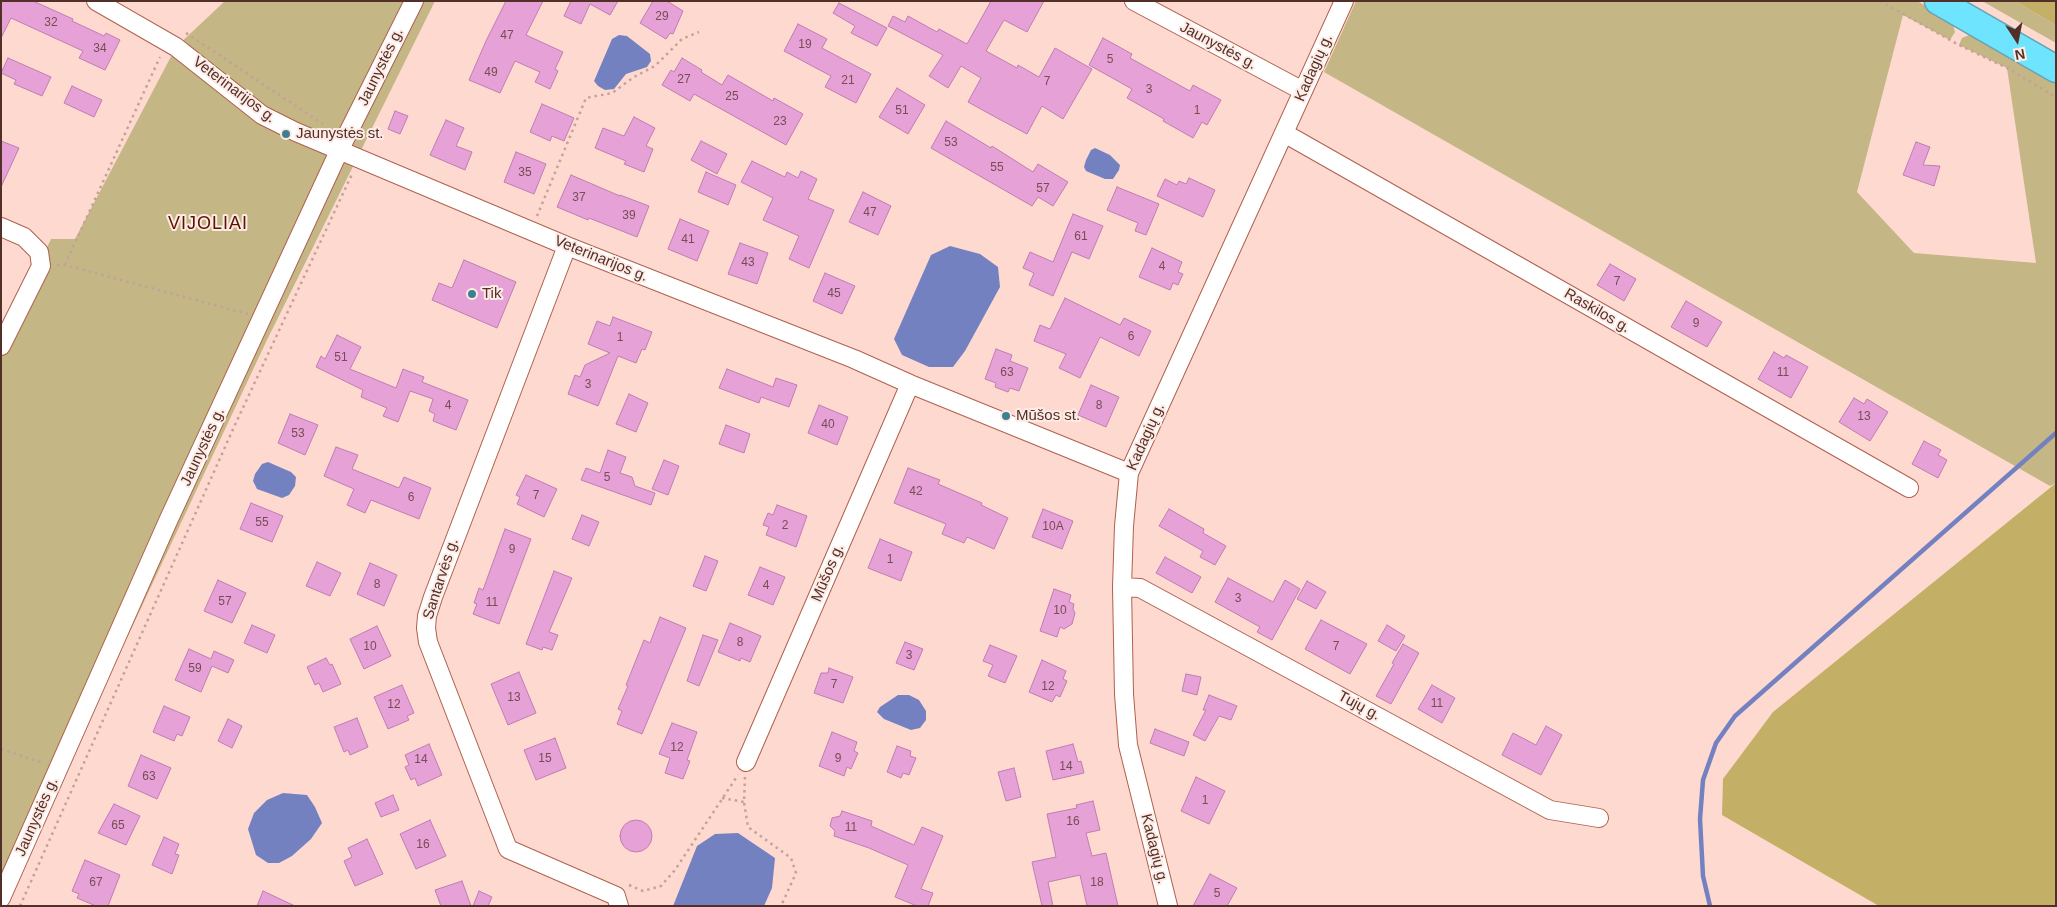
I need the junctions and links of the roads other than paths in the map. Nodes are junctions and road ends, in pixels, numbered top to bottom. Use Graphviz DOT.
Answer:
graph roads {
  1 [pos="96,1"];
  2 [pos="414,1"];
  3 [pos="1134,1"];
  4 [pos="1344,1"];
  5 [pos="1938,1"];
  6 [pos="1972,1"];
  7 [pos="2056,49"];
  8 [pos="2056,69"];
  9 [pos="1303,90"];
  10 [pos="1284,133"];
  11 [pos="343,144"];
  12 [pos="1,227"];
  13 [pos="567,246"];
  14 [pos="1,346"];
  15 [pos="910,384"];
  16 [pos="1129,473"];
  17 [pos="1909,488"];
  18 [pos="1122,587"];
  19 [pos="746,762"];
  20 [pos="1599,818"];
  21 [pos="1,898"];
  22 [pos="619,906"];
  23 [pos="1168,906"];
  1 -- 11 [label="street, Veterinarijos g."];
  2 -- 11 [label="street, Jaunystės g."];
  3 -- 9 [label="street, Jaunystės g."];
  4 -- 9 [label="street, Kadagių g."];
  5 -- 8 [label="highway"];
  6 -- 7 [label="highway"];
  9 -- 10 [label="street, Kadagių g."];
  10 -- 16 [label="street, Kadagių g."];
  10 -- 17 [label="street, Raskilos g."];
  11 -- 13 [label="street, Veterinarijos g."];
  11 -- 21 [label="street, Jaunystės g."];
  12 -- 14 [label="street"];
  13 -- 15 [label="street, Veterinarijos g."];
  13 -- 22 [label="street, Santarvės g."];
  15 -- 16 [label="street, Veterinarijos g."];
  15 -- 19 [label="street, Mūšos g."];
  16 -- 18 [label="street, Kadagių g."];
  18 -- 20 [label="street, Tujų g."];
  18 -- 23 [label="street, Kadagių g."];
}
